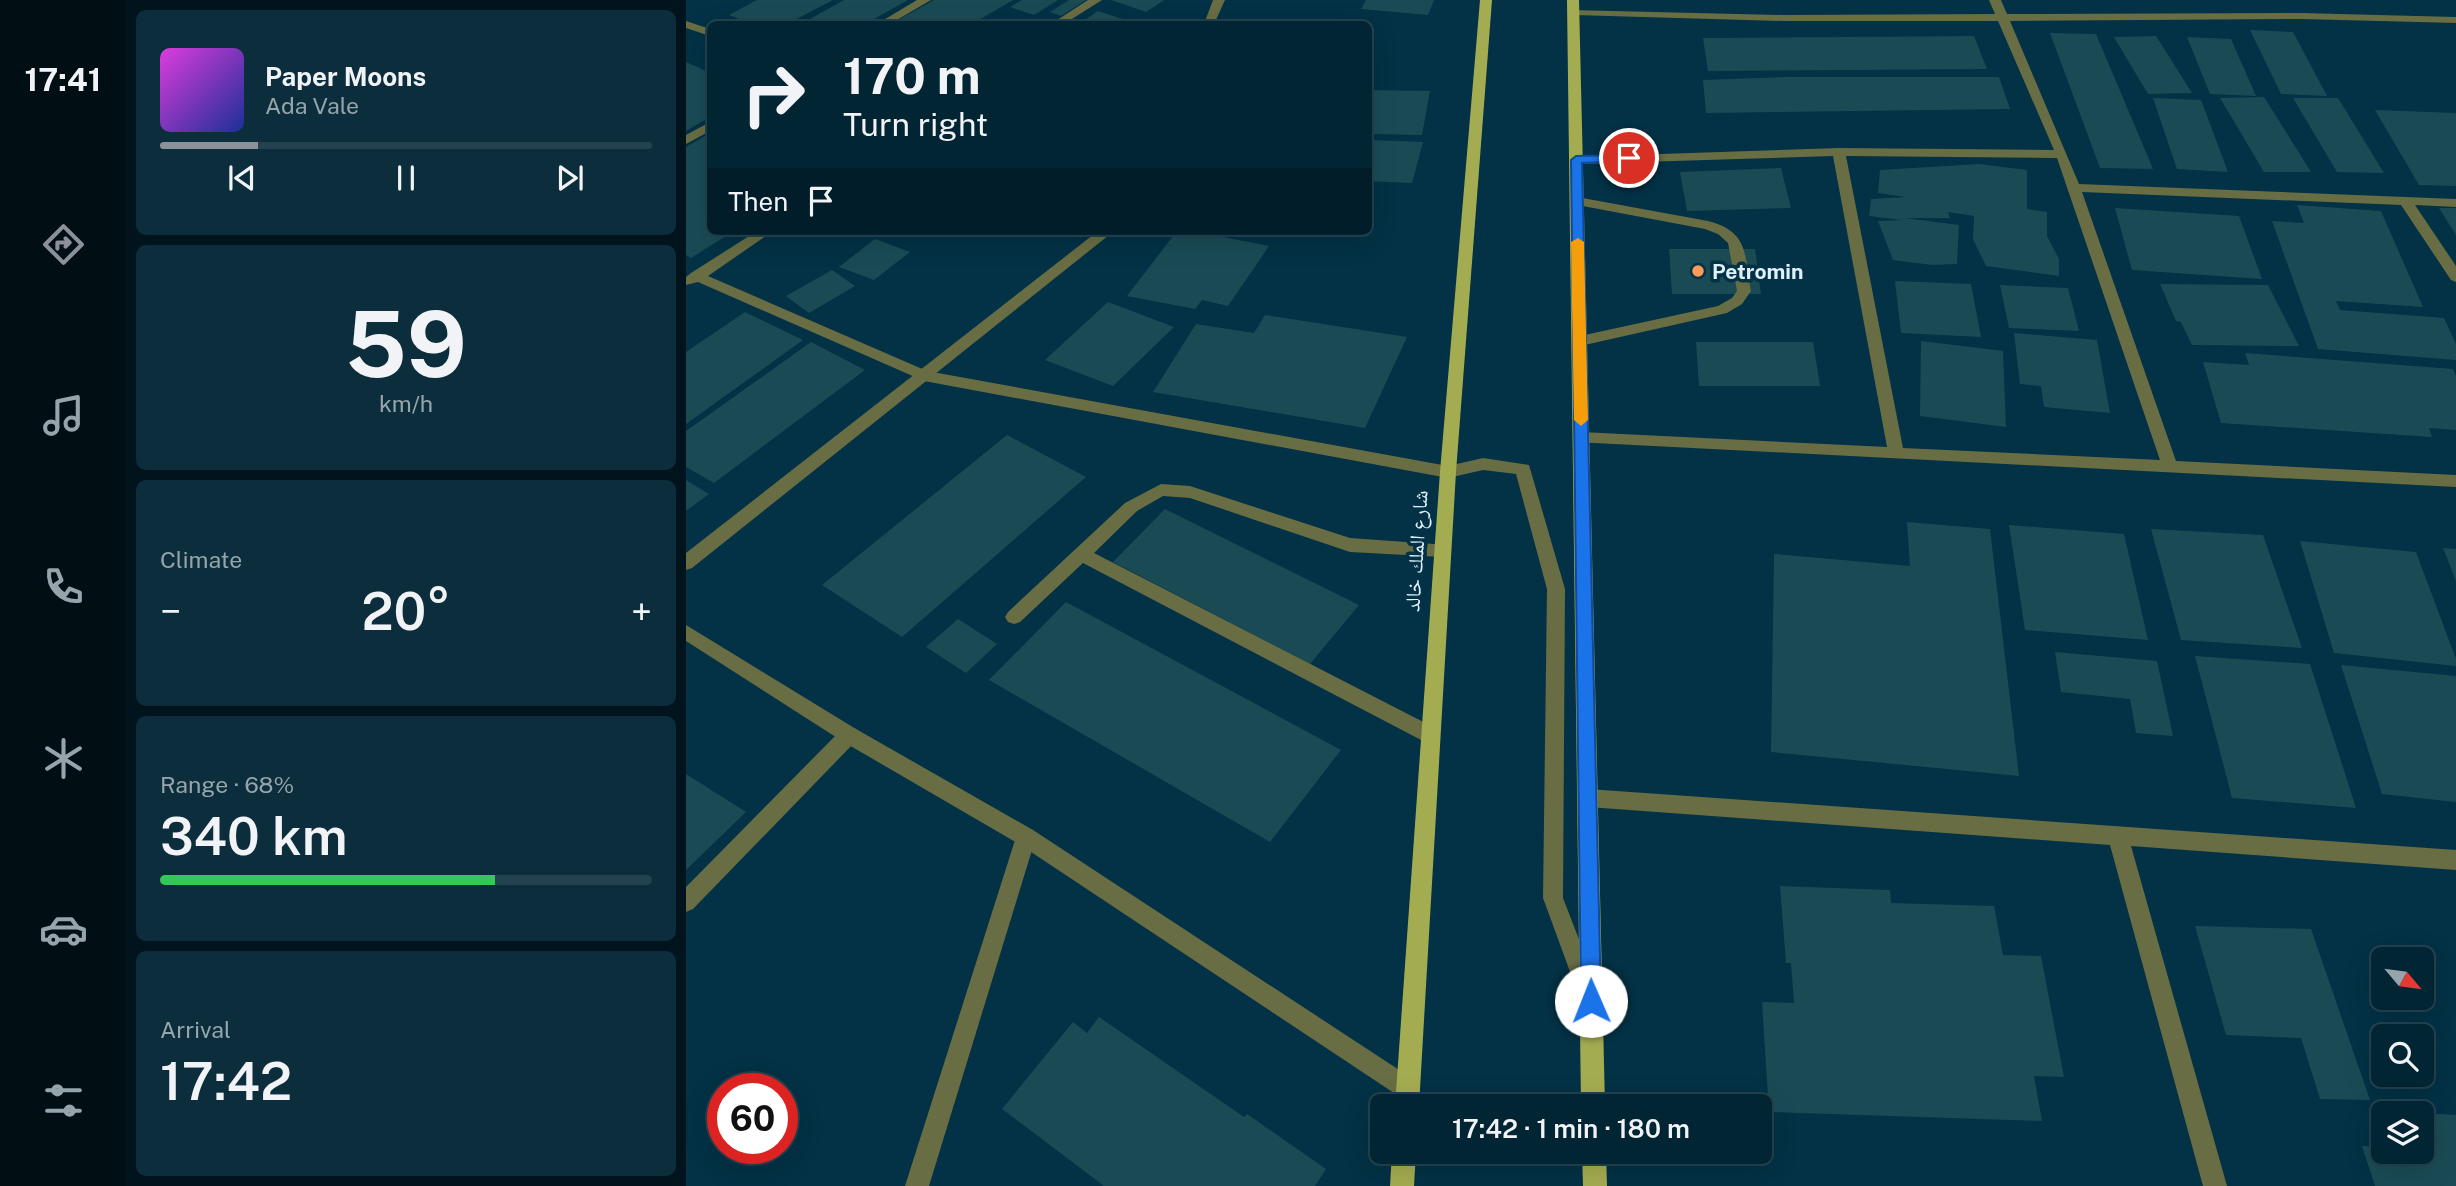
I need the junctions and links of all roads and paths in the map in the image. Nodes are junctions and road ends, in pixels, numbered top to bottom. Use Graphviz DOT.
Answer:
graph roads {
  1 [pos="925,0"];
  2 [pos="1096,0"];
  3 [pos="1219,0"];
  4 [pos="1486,0"];
  5 [pos="1995,0"];
  6 [pos="2289,0"];
  7 [pos="1574,6"];
  8 [pos="2001,15"];
  9 [pos="2301,16"];
  10 [pos="2456,20"];
  11 [pos="888,21"];
  12 [pos="1063,21"];
  13 [pos="1210,21"];
  14 [pos="686,24"];
  15 [pos="707,32"];
  16 [pos="707,128"];
  17 [pos="686,140"];
  18 [pos="1839,152"];
  19 [pos="2062,154"];
  20 [pos="1576,160"];
  21 [pos="2074,188"];
  22 [pos="1577,201"];
  23 [pos="2405,201"];
  24 [pos="2456,203"];
  25 [pos="760,235"];
  26 [pos="1102,235"];
  27 [pos="2456,277"];
  28 [pos="691,280"];
  29 [pos="1580,341"];
  30 [pos="924,376"];
  31 [pos="1581,438"];
  32 [pos="1896,454"];
  33 [pos="2170,467"];
  34 [pos="1448,472"];
  35 [pos="2456,481"];
  36 [pos="1442,550"];
  37 [pos="1081,554"];
  38 [pos="686,563"];
  39 [pos="1014,617"];
  40 [pos="686,632"];
  41 [pos="1430,734"];
  42 [pos="849,736"];
  43 [pos="1588,798"];
  44 [pos="2118,836"];
  45 [pos="1026,837"];
  46 [pos="2456,860"];
  47 [pos="686,902"];
  48 [pos="1591,1001"];
  49 [pos="1401,1094"];
  50 [pos="1407,1094"];
  51 [pos="1593,1094"];
  52 [pos="1403,1164"];
  53 [pos="1594,1164"];
  54 [pos="917,1186"];
  55 [pos="1402,1186"];
  56 [pos="1595,1186"];
  57 [pos="2215,1186"];
  1 -- 11 [label="street"];
  2 -- 12 [label="street"];
  3 -- 13 [label="street"];
  4 -- 34 [label="main road, شارع الملك خالد"];
  5 -- 8 [label="street"];
  6 -- 9 [label="street"];
  7 -- 8 [label="street"];
  7 -- 20 [label="main road"];
  8 -- 9 [label="street"];
  8 -- 19 [label="street"];
  9 -- 10 [label="street"];
  14 -- 15 [label="street"];
  16 -- 17 [label="street"];
  18 -- 19 [label="street"];
  18 -- 20 [label="street"];
  18 -- 32 [label="street"];
  19 -- 21 [label="street"];
  20 -- 22 [label="main road"];
  21 -- 23 [label="street"];
  21 -- 33 [label="street"];
  22 -- 29 [label="main road"];
  22 -- 29 [label="street"];
  23 -- 24 [label="street"];
  23 -- 27 [label="street"];
  25 -- 28 [label="street"];
  26 -- 30 [label="street"];
  28 -- 30 [label="street"];
  29 -- 31 [label="main road"];
  30 -- 34 [label="street"];
  30 -- 38 [label="street"];
  31 -- 32 [label="street"];
  31 -- 43 [label="main road"];
  32 -- 33 [label="street"];
  33 -- 35 [label="street"];
  34 -- 36 [label="main road, شارع الملك خالد"];
  34 -- 48 [label="street"];
  36 -- 37 [label="street"];
  36 -- 41 [label="main road, شارع الملك خالد"];
  37 -- 39 [label="street"];
  37 -- 41 [label="street"];
  40 -- 42 [label="street"];
  41 -- 50 [label="main road, شارع الملك خالد"];
  42 -- 45 [label="street"];
  42 -- 47 [label="street"];
  43 -- 44 [label="street"];
  43 -- 48 [label="main road"];
  44 -- 46 [label="street"];
  44 -- 57 [label="street"];
  45 -- 49 [label="street"];
  45 -- 54 [label="street"];
  48 -- 51 [label="main road"];
  52 -- 55 [label="main road"];
  53 -- 56 [label="main road"];
}
